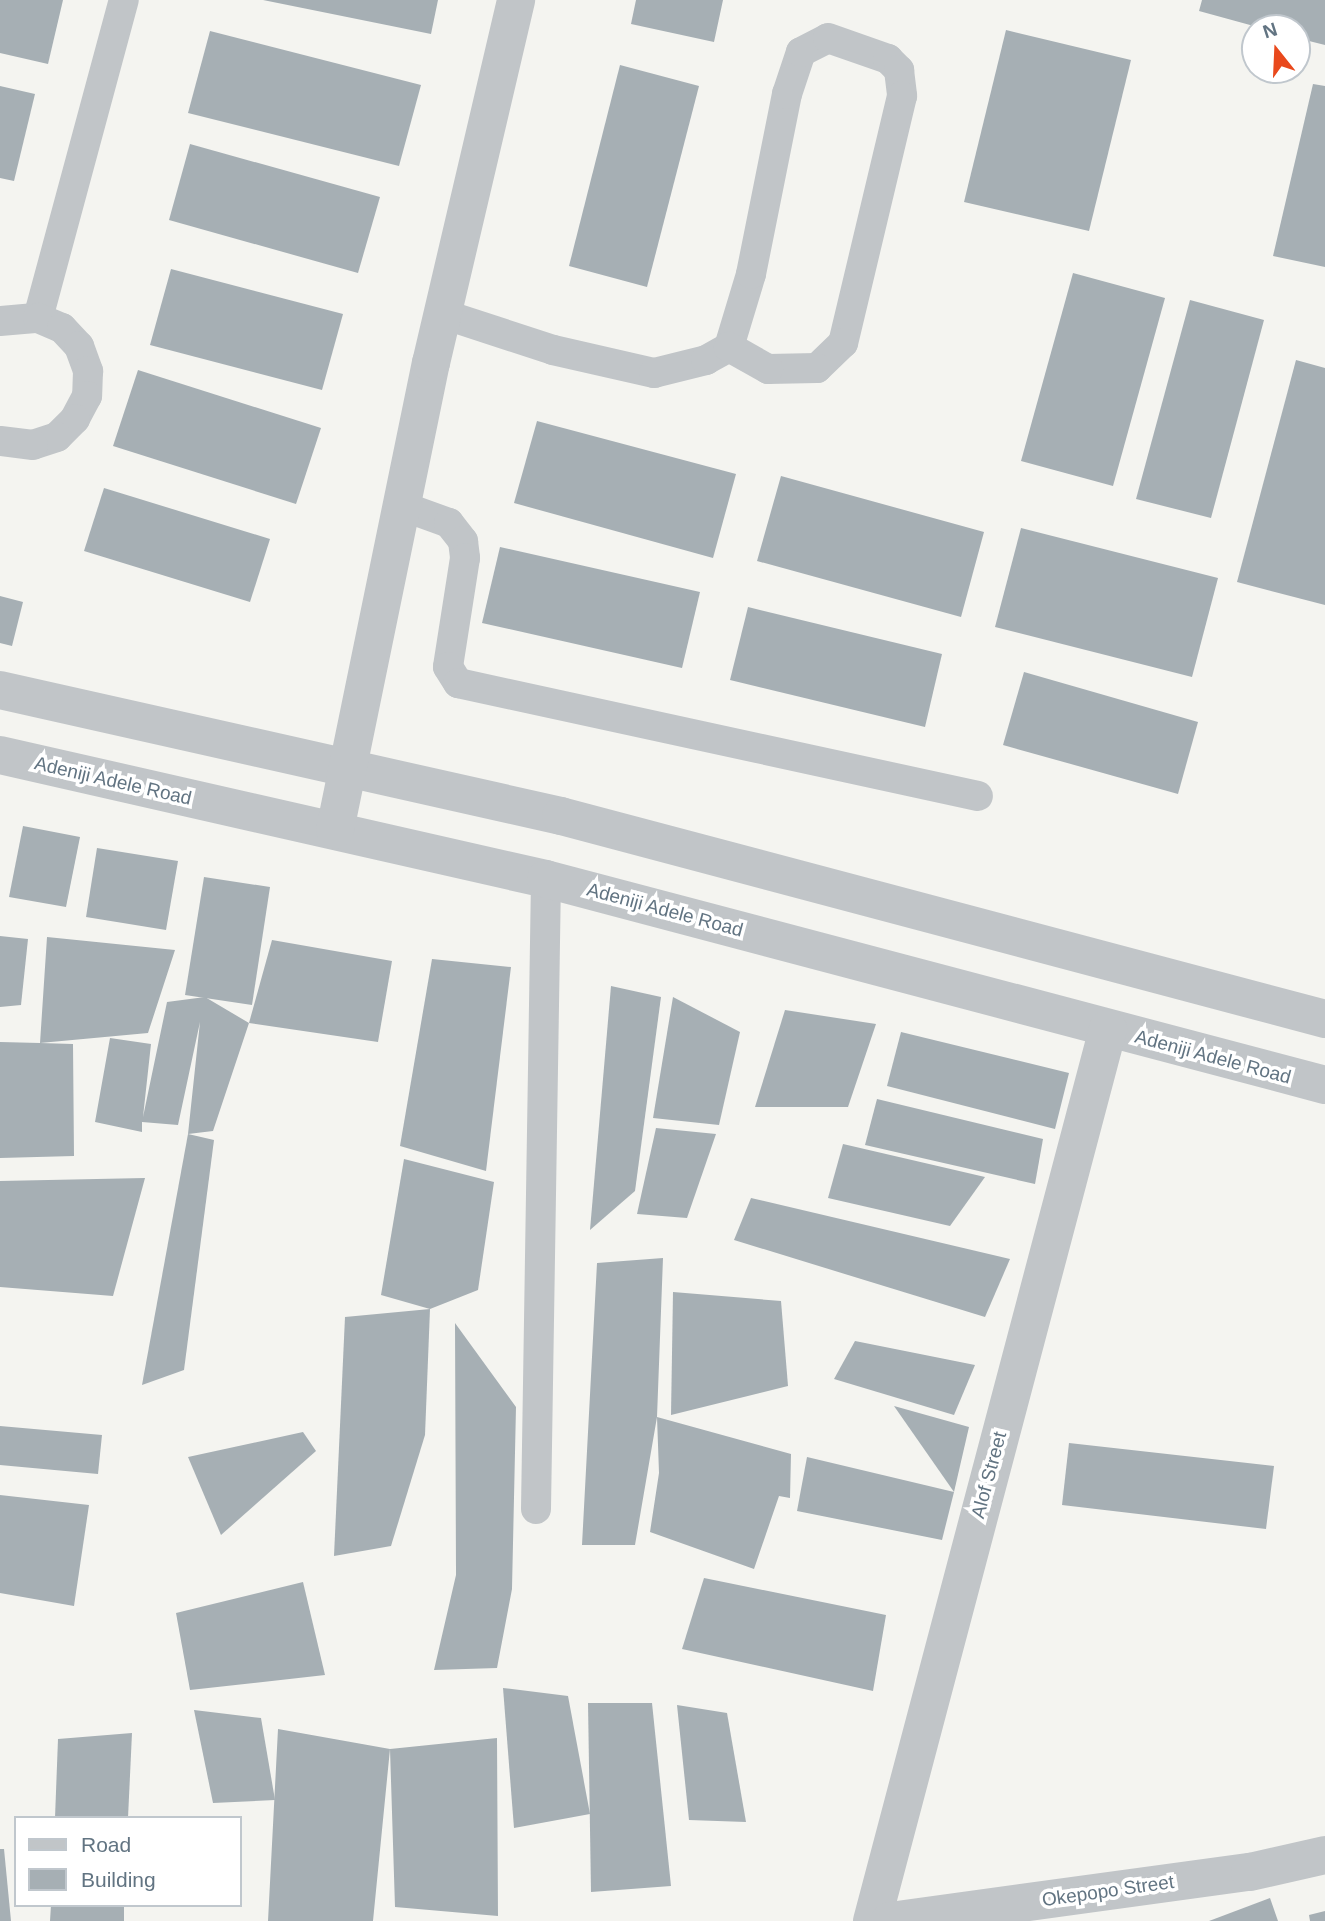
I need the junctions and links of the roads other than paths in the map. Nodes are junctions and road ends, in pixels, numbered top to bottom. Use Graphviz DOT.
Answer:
graph roads {
  1 [pos="124,0"];
  2 [pos="516,0"];
  3 [pos="443,314"];
  4 [pos="38,317"];
  5 [pos="0,321"];
  6 [pos="729,346"];
  7 [pos="0,441"];
  8 [pos="402,506"];
  9 [pos="0,690"];
  10 [pos="0,755"];
  11 [pos="348,768"];
  12 [pos="978,796"];
  13 [pos="335,830"];
  14 [pos="546,878"];
  15 [pos="1324,1017"];
  16 [pos="1108,1030"];
  17 [pos="1325,1085"];
  18 [pos="537,1509"];
  19 [pos="1325,1855"];
  20 [pos="872,1921"];
  21 [pos="890,1921"];
  1 -- 4 [label="lane"];
  2 -- 3 [label="street"];
  3 -- 6 [label="lane"];
  3 -- 8 [label="street"];
  4 -- 5 [label="lane"];
  4 -- 7 [label="lane"];
  6 -- 6 [label="lane"];
  8 -- 11 [label="street"];
  8 -- 12 [label="lane"];
  9 -- 11 [label="street"];
  10 -- 13 [label="street, Adeniji Adele Road"];
  11 -- 13 [label="street"];
  11 -- 15 [label="street"];
  13 -- 14 [label="street, Adeniji Adele Road"];
  14 -- 16 [label="street, Adeniji Adele Road"];
  14 -- 18 [label="lane"];
  16 -- 17 [label="street, Adeniji Adele Road"];
  16 -- 20 [label="street, Alof Street"];
  19 -- 21 [label="street, Okepopo Street"];
}
